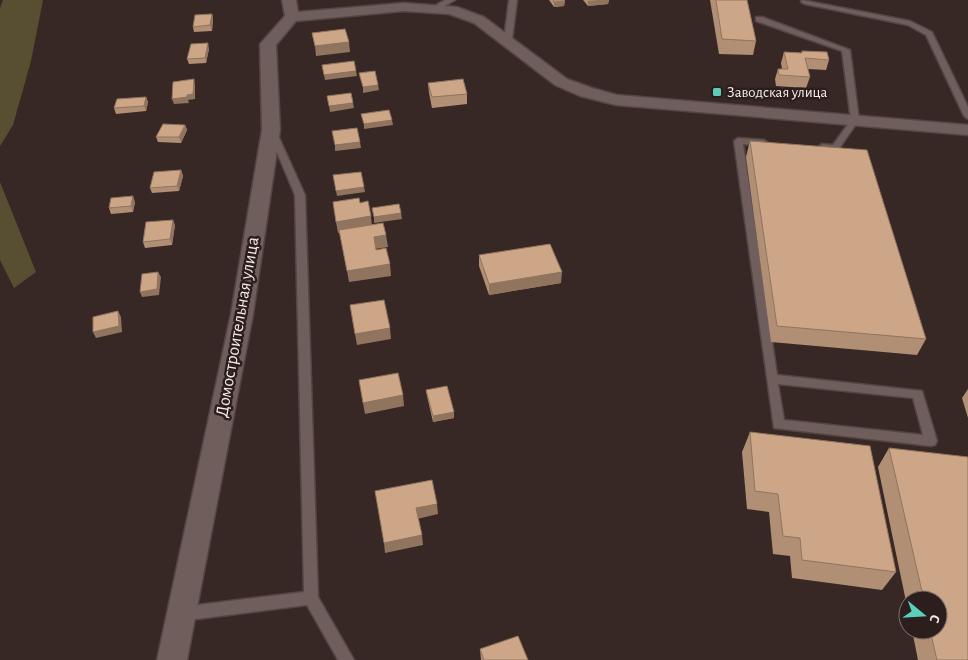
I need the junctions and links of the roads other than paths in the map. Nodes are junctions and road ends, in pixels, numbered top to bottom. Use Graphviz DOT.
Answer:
graph roads {
  1 [pos="451,0"];
  2 [pos="513,0"];
  3 [pos="805,2"];
  4 [pos="435,8"];
  5 [pos="291,9"];
  6 [pos="759,19"];
  7 [pos="508,40"];
  8 [pos="968,116"];
  9 [pos="855,120"];
  10 [pos="271,130"];
  11 [pos="968,130"];
  12 [pos="776,144"];
  13 [pos="806,146"];
  14 [pos="772,379"];
  15 [pos="311,598"];
  16 [pos="181,614"];
  17 [pos="172,660"];
  18 [pos="346,660"];
  1 -- 4 [label="lane"];
  2 -- 7 [label="lane"];
  3 -- 8 [label="lane"];
  4 -- 5 [label="street"];
  4 -- 7 [label="street"];
  5 -- 10 [label="street, Домостроительная улица"];
  6 -- 9 [label="lane"];
  7 -- 9 [label="street"];
  9 -- 11 [label="street"];
  9 -- 13 [label="lane"];
  10 -- 15 [label="lane"];
  10 -- 16 [label="street, Домостроительная улица"];
  12 -- 14 [label="lane"];
  14 -- 14 [label="lane"];
  15 -- 16 [label="lane"];
  15 -- 18 [label="lane"];
  16 -- 17 [label="street, Домостроительная улица"];
}
